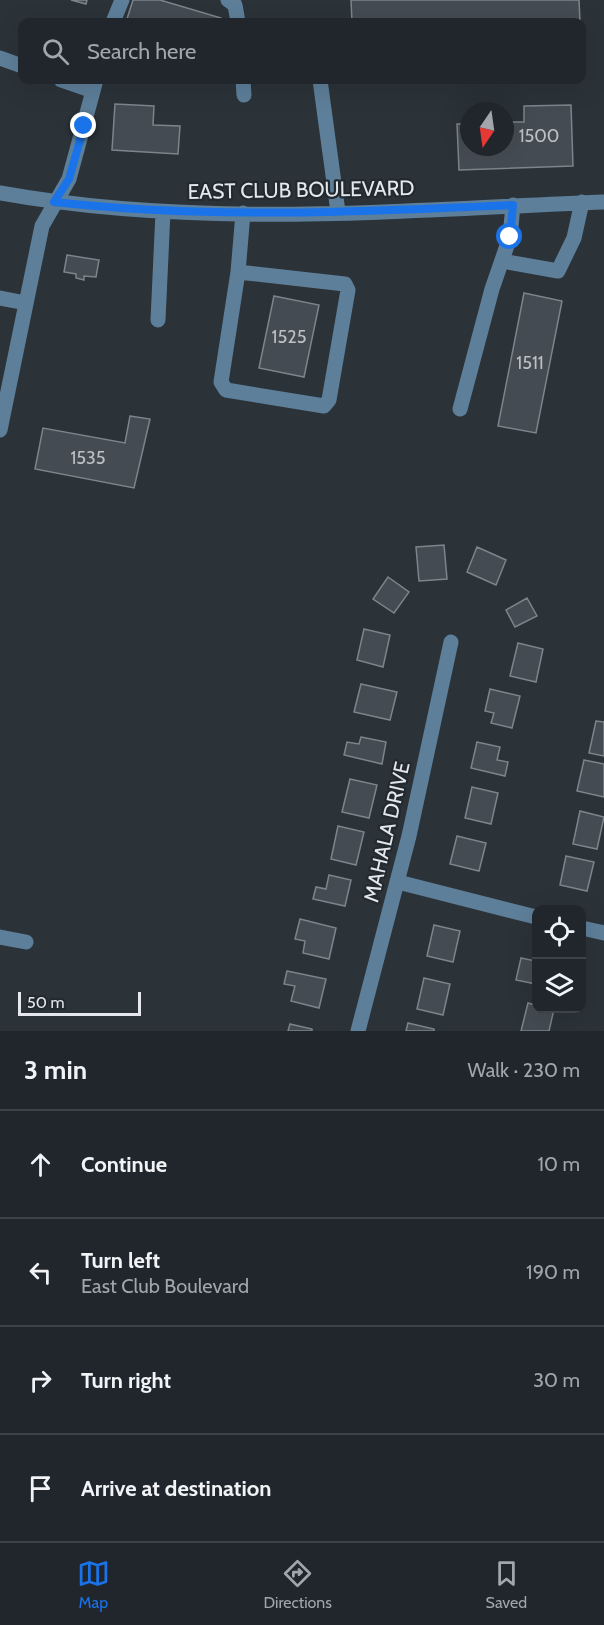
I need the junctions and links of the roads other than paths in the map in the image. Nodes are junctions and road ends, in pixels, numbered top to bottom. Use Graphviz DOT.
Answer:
graph roads {
  1 [pos="122,0"];
  2 [pos="228,0"];
  3 [pos="115,18"];
  4 [pos="237,18"];
  5 [pos="0,58"];
  6 [pos="18,65"];
  7 [pos="321,84"];
  8 [pos="95,85"];
  9 [pos="0,193"];
  10 [pos="54,202"];
  11 [pos="582,202"];
  12 [pos="604,202"];
  13 [pos="513,205"];
  14 [pos="163,212"];
  15 [pos="338,212"];
  16 [pos="243,213"];
  17 [pos="502,261"];
  18 [pos="238,272"];
  19 [pos="0,298"];
  20 [pos="26,303"];
  21 [pos="158,320"];
  22 [pos="5,382"];
  23 [pos="460,409"];
  24 [pos="0,430"];
  25 [pos="451,642"];
  26 [pos="398,882"];
  27 [pos="532,916"];
  28 [pos="586,929"];
  29 [pos="604,933"];
  30 [pos="0,937"];
  31 [pos="26,942"];
  32 [pos="358,1031"];
  1 -- 3 [label="street"];
  2 -- 4 [label="street"];
  5 -- 6 [label="street"];
  7 -- 15 [label="street"];
  8 -- 10 [label="street"];
  9 -- 10 [label="street, EAST CLUB BOULEVARD"];
  10 -- 14 [label="street, EAST CLUB BOULEVARD"];
  10 -- 20 [label="street"];
  11 -- 12 [label="street, EAST CLUB BOULEVARD"];
  11 -- 13 [label="street, EAST CLUB BOULEVARD"];
  11 -- 17 [label="street"];
  13 -- 15 [label="street, EAST CLUB BOULEVARD"];
  13 -- 17 [label="street"];
  14 -- 16 [label="street, EAST CLUB BOULEVARD"];
  14 -- 21 [label="street"];
  15 -- 16 [label="street, EAST CLUB BOULEVARD"];
  16 -- 18 [label="street"];
  17 -- 23 [label="street"];
  18 -- 18 [label="street"];
  19 -- 20 [label="street"];
  20 -- 22 [label="street"];
  22 -- 24 [label="street"];
  25 -- 26 [label="street, MAHALA DRIVE"];
  26 -- 27 [label="street"];
  26 -- 32 [label="street, MAHALA DRIVE"];
  28 -- 29 [label="street"];
  30 -- 31 [label="street"];
}
